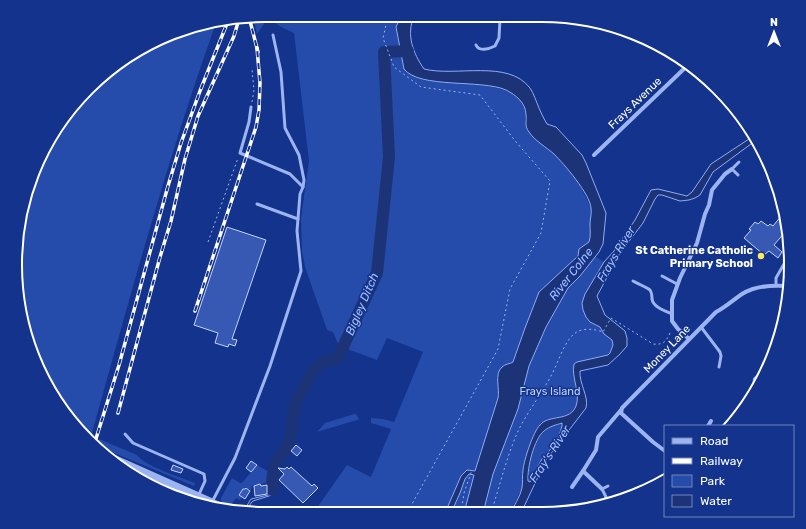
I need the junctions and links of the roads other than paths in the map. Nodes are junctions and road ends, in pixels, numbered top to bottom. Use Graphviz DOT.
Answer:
graph roads {
  1 [pos="501,22"];
  2 [pos="273,35"];
  3 [pos="476,45"];
  4 [pos="684,69"];
  5 [pos="251,107"];
  6 [pos="594,155"];
  7 [pos="739,162"];
  8 [pos="732,169"];
  9 [pos="738,175"];
  10 [pos="303,187"];
  11 [pos="257,204"];
  12 [pos="298,219"];
  13 [pos="784,264"];
  14 [pos="662,276"];
  15 [pos="633,280"];
  16 [pos="677,284"];
  17 [pos="776,285"];
  18 [pos="783,286"];
  19 [pos="672,314"];
  20 [pos="701,327"];
  21 [pos="689,339"];
  22 [pos="719,367"];
  23 [pos="621,409"];
  24 [pos="711,422"];
  25 [pos="709,425"];
  26 [pos="125,434"];
  27 [pos="664,450"];
  28 [pos="133,468"];
  29 [pos="584,472"];
  30 [pos="608,486"];
  31 [pos="572,487"];
  32 [pos="602,489"];
  33 [pos="192,496"];
  34 [pos="606,497"];
  35 [pos="197,498"];
  36 [pos="212,501"];
  1 -- 3 [label="lane"];
  2 -- 10 [label="lane"];
  4 -- 6 [label="street, Frays Avenue"];
  5 -- 10 [label="lane"];
  7 -- 8 [label="lane"];
  8 -- 9 [label="lane"];
  8 -- 16 [label="street"];
  10 -- 12 [label="lane"];
  11 -- 12 [label="lane"];
  12 -- 36 [label="lane"];
  13 -- 17 [label="lane"];
  14 -- 16 [label="lane"];
  15 -- 19 [label="lane"];
  16 -- 19 [label="street"];
  17 -- 18 [label="street, Money Lane"];
  17 -- 20 [label="street, Money Lane"];
  19 -- 21 [label="street"];
  20 -- 21 [label="street, Money Lane"];
  20 -- 22 [label="lane"];
  21 -- 23 [label="street, Money Lane"];
  23 -- 27 [label="street"];
  23 -- 29 [label="street, Money Lane"];
  24 -- 25 [label="street"];
  26 -- 35 [label="lane"];
  28 -- 33 [label="street"];
  29 -- 31 [label="street, Money Lane"];
  29 -- 32 [label="street"];
  30 -- 32 [label="lane"];
  32 -- 34 [label="lane"];
}
